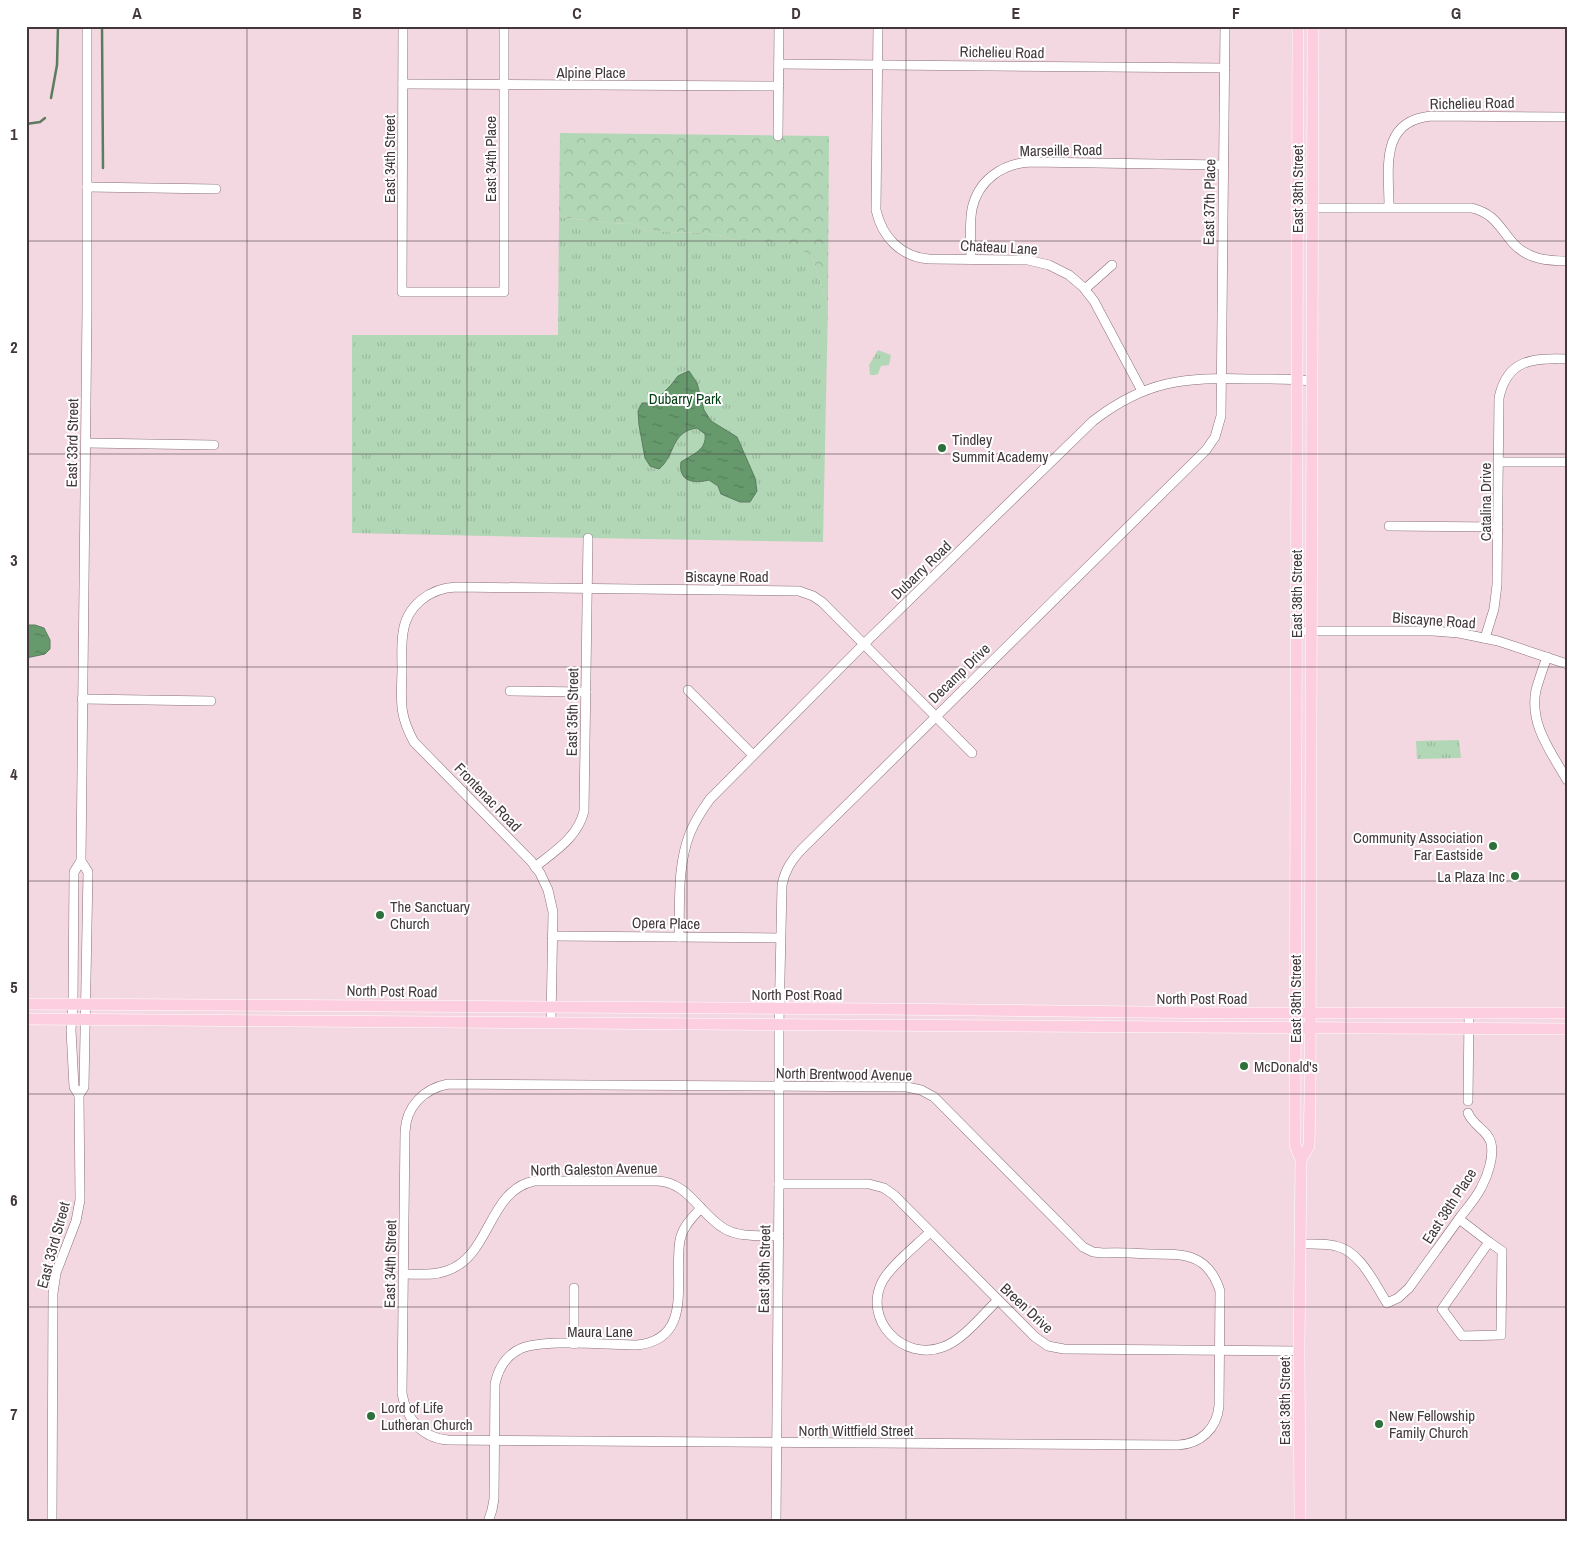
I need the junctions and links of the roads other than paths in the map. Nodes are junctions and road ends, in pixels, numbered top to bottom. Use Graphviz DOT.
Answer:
graph roads {
  1 [pos="87,26"];
  2 [pos="403,26"];
  3 [pos="504,26"];
  4 [pos="779,26"];
  5 [pos="878,26"];
  6 [pos="1225,26"];
  7 [pos="1298,26"];
  8 [pos="1313,26"];
  9 [pos="779,64"];
  10 [pos="878,64"];
  11 [pos="1225,68"];
  12 [pos="403,84"];
  13 [pos="504,85"];
  14 [pos="779,86"];
  15 [pos="1567,117"];
  16 [pos="778,136"];
  17 [pos="1223,165"];
  18 [pos="87,188"];
  19 [pos="216,189"];
  20 [pos="1389,207"];
  21 [pos="1297,208"];
  22 [pos="1312,208"];
  23 [pos="971,259"];
  24 [pos="1567,261"];
  25 [pos="1112,265"];
  26 [pos="1085,289"];
  27 [pos="504,292"];
  28 [pos="1567,358"];
  29 [pos="1221,378"];
  30 [pos="1297,380"];
  31 [pos="1311,382"];
  32 [pos="1142,392"];
  33 [pos="86,443"];
  34 [pos="214,445"];
  35 [pos="1498,462"];
  36 [pos="1567,462"];
  37 [pos="1389,526"];
  38 [pos="1498,527"];
  39 [pos="588,538"];
  40 [pos="587,589"];
  41 [pos="420,600"];
  42 [pos="1296,631"];
  43 [pos="1311,631"];
  44 [pos="1484,638"];
  45 [pos="864,644"];
  46 [pos="1547,657"];
  47 [pos="1567,664"];
  48 [pos="688,690"];
  49 [pos="510,691"];
  50 [pos="586,692"];
  51 [pos="82,699"];
  52 [pos="211,701"];
  53 [pos="935,716"];
  54 [pos="972,753"];
  55 [pos="753,755"];
  56 [pos="1567,780"];
  57 [pos="81,861"];
  58 [pos="535,867"];
  59 [pos="552,936"];
  60 [pos="679,937"];
  61 [pos="780,938"];
  62 [pos="26,1004"];
  63 [pos="73,1004"];
  64 [pos="86,1004"];
  65 [pos="551,1007"];
  66 [pos="1295,1014"];
  67 [pos="1310,1014"];
  68 [pos="1469,1014"];
  69 [pos="1567,1014"];
  70 [pos="779,1016"];
  71 [pos="26,1019"];
  72 [pos="72,1019"];
  73 [pos="86,1019"];
  74 [pos="551,1022"];
  75 [pos="1295,1028"];
  76 [pos="1310,1028"];
  77 [pos="1469,1029"];
  78 [pos="1567,1029"];
  79 [pos="780,1086"];
  80 [pos="79,1095"];
  81 [pos="419,1098"];
  82 [pos="1468,1101"];
  83 [pos="1468,1113"];
  84 [pos="1301,1160"];
  85 [pos="780,1184"];
  86 [pos="701,1208"];
  87 [pos="1459,1219"];
  88 [pos="930,1232"];
  89 [pos="778,1236"];
  90 [pos="1489,1242"];
  91 [pos="1300,1244"];
  92 [pos="404,1274"];
  93 [pos="574,1288"];
  94 [pos="998,1300"];
  95 [pos="574,1344"];
  96 [pos="1219,1350"];
  97 [pos="1299,1351"];
  98 [pos="419,1428"];
  99 [pos="494,1440"];
  100 [pos="776,1443"];
  101 [pos="52,1522"];
  102 [pos="488,1522"];
  103 [pos="776,1522"];
  104 [pos="1300,1522"];
  1 -- 18 [label="street, East 33rd Street"];
  2 -- 12 [label="street, East 34th Street"];
  3 -- 13 [label="street, East 34th Place"];
  4 -- 9 [label="street"];
  5 -- 10 [label="street"];
  6 -- 11 [label="street, East 37th Place"];
  7 -- 21 [label="main road, East 38th Street"];
  8 -- 22 [label="main road, East 38th Street"];
  9 -- 10 [label="street, Richelieu Road"];
  9 -- 14 [label="street"];
  10 -- 11 [label="street, Richelieu Road"];
  10 -- 23 [label="street, Chateau Lane"];
  11 -- 17 [label="street, East 37th Place"];
  12 -- 13 [label="street, Alpine Place"];
  12 -- 27 [label="street, East 34th Street"];
  13 -- 14 [label="street, Alpine Place"];
  13 -- 27 [label="street, East 34th Place"];
  14 -- 16 [label="street"];
  15 -- 20 [label="street, Richelieu Road"];
  17 -- 23 [label="street, Marseille Road"];
  17 -- 29 [label="street, East 37th Place"];
  18 -- 19 [label="street"];
  18 -- 33 [label="street, East 33rd Street"];
  20 -- 22 [label="street"];
  20 -- 24 [label="street"];
  21 -- 22 [label="street"];
  21 -- 30 [label="main road, East 38th Street"];
  22 -- 31 [label="main road, East 38th Street"];
  23 -- 26 [label="street, Chateau Lane"];
  25 -- 26 [label="street"];
  26 -- 32 [label="street, Chateau Lane"];
  28 -- 35 [label="street, Catalina Drive"];
  29 -- 30 [label="street, Dubarry Road"];
  29 -- 32 [label="street, Dubarry Road"];
  29 -- 53 [label="street, Decamp Drive"];
  30 -- 31 [label="street, Dubarry Road"];
  30 -- 42 [label="main road, East 38th Street"];
  31 -- 43 [label="main road, East 38th Street"];
  32 -- 45 [label="street, Dubarry Road"];
  33 -- 34 [label="street"];
  33 -- 51 [label="street, East 33rd Street"];
  35 -- 36 [label="street"];
  35 -- 38 [label="street, Catalina Drive"];
  37 -- 38 [label="street"];
  38 -- 44 [label="street, Catalina Drive"];
  39 -- 40 [label="street, East 35th Street"];
  40 -- 41 [label="street, Biscayne Road"];
  40 -- 45 [label="street, Biscayne Road"];
  40 -- 50 [label="street, East 35th Street"];
  41 -- 58 [label="street, Frontenac Road"];
  42 -- 43 [label="street, Biscayne Road"];
  42 -- 66 [label="main road, East 38th Street"];
  43 -- 44 [label="street, Biscayne Road"];
  43 -- 67 [label="main road, East 38th Street"];
  44 -- 46 [label="street, Biscayne Road"];
  45 -- 53 [label="street, Biscayne Road"];
  45 -- 55 [label="street, Dubarry Road"];
  46 -- 47 [label="street, Biscayne Road"];
  46 -- 56 [label="street"];
  48 -- 55 [label="street"];
  49 -- 50 [label="street"];
  50 -- 58 [label="street, East 35th Street"];
  51 -- 52 [label="street"];
  51 -- 57 [label="street, East 33rd Street"];
  53 -- 54 [label="street, Biscayne Road"];
  53 -- 61 [label="street, Decamp Drive"];
  55 -- 60 [label="street, Dubarry Road"];
  57 -- 63 [label="street, East 33rd Street"];
  57 -- 64 [label="street, East 33rd Street"];
  58 -- 59 [label="street, Frontenac Road"];
  59 -- 60 [label="street, Opera Place"];
  59 -- 65 [label="street, Frontenac Road"];
  60 -- 61 [label="street, Opera Place"];
  61 -- 70 [label="street, Decamp Drive"];
  62 -- 63 [label="main road, North Post Road"];
  63 -- 64 [label="main road, North Post Road"];
  63 -- 72 [label="street, East 33rd Street"];
  64 -- 65 [label="main road, North Post Road"];
  64 -- 73 [label="street, East 33rd Street"];
  65 -- 70 [label="main road, North Post Road"];
  65 -- 74 [label="street, Frontenac Road"];
  66 -- 67 [label="main road, North Post Road"];
  66 -- 70 [label="main road, North Post Road"];
  66 -- 75 [label="main road, East 38th Street"];
  67 -- 68 [label="main road, North Post Road"];
  67 -- 76 [label="main road, East 38th Street"];
  68 -- 69 [label="main road, North Post Road"];
  68 -- 77 [label="street"];
  70 -- 74 [label="main road, North Post Road"];
  70 -- 75 [label="main road, North Post Road"];
  70 -- 79 [label="street, East 36th Street"];
  71 -- 72 [label="main road, North Post Road"];
  72 -- 73 [label="main road, North Post Road"];
  72 -- 80 [label="street, East 33rd Street"];
  73 -- 74 [label="main road, North Post Road"];
  73 -- 80 [label="street, East 33rd Street"];
  75 -- 76 [label="main road, North Post Road"];
  75 -- 84 [label="main road, East 38th Street"];
  76 -- 77 [label="main road, North Post Road"];
  76 -- 84 [label="main road, East 38th Street"];
  77 -- 78 [label="main road, North Post Road"];
  77 -- 82 [label="street"];
  79 -- 81 [label="street, North Brentwood Avenue"];
  79 -- 85 [label="street, East 36th Street"];
  79 -- 96 [label="street, North Brentwood Avenue"];
  80 -- 101 [label="street, East 33rd Street"];
  81 -- 92 [label="street, East 34th Street"];
  83 -- 87 [label="street, East 38th Place"];
  84 -- 91 [label="main road, East 38th Street"];
  85 -- 88 [label="street, Breen Drive"];
  85 -- 89 [label="street, East 36th Street"];
  86 -- 89 [label="street, North Galeston Avenue"];
  86 -- 92 [label="street, North Galeston Avenue"];
  86 -- 95 [label="street, Maura Lane"];
  87 -- 90 [label="street"];
  87 -- 91 [label="street, East 38th Place"];
  88 -- 94 [label="street, Breen Drive"];
  88 -- 94 [label="street"];
  89 -- 100 [label="street, East 36th Street"];
  90 -- 90 [label="street"];
  91 -- 97 [label="main road, East 38th Street"];
  92 -- 98 [label="street, East 34th Street"];
  93 -- 95 [label="street"];
  94 -- 96 [label="street, Breen Drive"];
  95 -- 99 [label="street, Maura Lane"];
  96 -- 97 [label="street, Breen Drive"];
  96 -- 100 [label="street, North Wittfield Street"];
  97 -- 104 [label="main road, East 38th Street"];
  98 -- 99 [label="street, North Wittfield Street"];
  99 -- 100 [label="street, North Wittfield Street"];
  99 -- 102 [label="street"];
  100 -- 103 [label="street, East 36th Street"];
}
